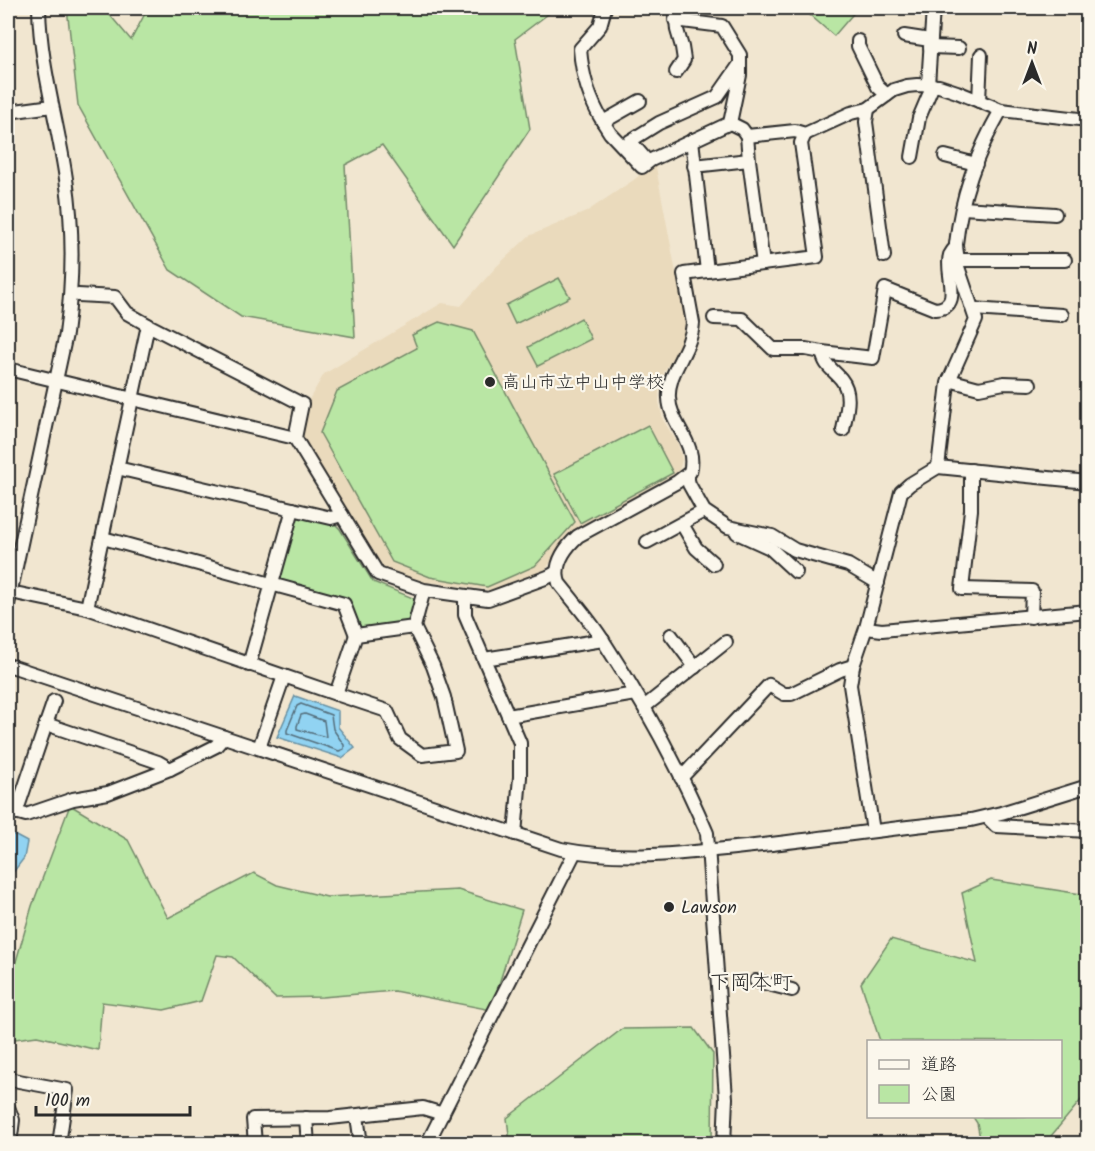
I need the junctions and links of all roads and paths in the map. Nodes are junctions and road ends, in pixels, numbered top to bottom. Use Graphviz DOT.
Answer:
graph roads {
  1 [pos="39,8"];
  2 [pos="605,8"];
  3 [pos="933,8"];
  4 [pos="675,14"];
  5 [pos="904,36"];
  6 [pos="858,41"];
  7 [pos="930,44"];
  8 [pos="959,48"];
  9 [pos="981,55"];
  10 [pos="740,64"];
  11 [pos="676,72"];
  12 [pos="931,85"];
  13 [pos="887,95"];
  14 [pos="640,101"];
  15 [pos="979,101"];
  16 [pos="52,106"];
  17 [pos="868,109"];
  18 [pos="1000,110"];
  19 [pos="8,112"];
  20 [pos="1088,120"];
  21 [pos="603,122"];
  22 [pos="730,123"];
  23 [pos="805,134"];
  24 [pos="747,136"];
  25 [pos="692,140"];
  26 [pos="945,156"];
  27 [pos="912,157"];
  28 [pos="749,159"];
  29 [pos="648,162"];
  30 [pos="976,164"];
  31 [pos="694,165"];
  32 [pos="963,208"];
  33 [pos="1055,214"];
  34 [pos="956,247"];
  35 [pos="884,256"];
  36 [pos="959,260"];
  37 [pos="1065,260"];
  38 [pos="762,264"];
  39 [pos="706,271"];
  40 [pos="78,295"];
  41 [pos="973,309"];
  42 [pos="1062,315"];
  43 [pos="714,318"];
  44 [pos="148,325"];
  45 [pos="822,352"];
  46 [pos="8,369"];
  47 [pos="950,380"];
  48 [pos="55,381"];
  49 [pos="1030,384"];
  50 [pos="132,400"];
  51 [pos="843,430"];
  52 [pos="295,438"];
  53 [pos="938,467"];
  54 [pos="117,468"];
  55 [pos="971,470"];
  56 [pos="687,476"];
  57 [pos="1088,482"];
  58 [pos="293,509"];
  59 [pos="704,511"];
  60 [pos="342,515"];
  61 [pos="681,524"];
  62 [pos="728,527"];
  63 [pos="102,538"];
  64 [pos="647,542"];
  65 [pos="714,564"];
  66 [pos="557,572"];
  67 [pos="796,572"];
  68 [pos="878,583"];
  69 [pos="272,584"];
  70 [pos="424,590"];
  71 [pos="20,594"];
  72 [pos="465,597"];
  73 [pos="8,604"];
  74 [pos="87,608"];
  75 [pos="1088,611"];
  76 [pos="1031,617"];
  77 [pos="414,627"];
  78 [pos="866,628"];
  79 [pos="356,635"];
  80 [pos="670,635"];
  81 [pos="603,640"];
  82 [pos="726,642"];
  83 [pos="484,659"];
  84 [pos="8,664"];
  85 [pos="249,665"];
  86 [pos="853,666"];
  87 [pos="695,667"];
  88 [pos="284,676"];
  89 [pos="336,694"];
  90 [pos="635,694"];
  91 [pos="54,701"];
  92 [pos="644,707"];
  93 [pos="508,716"];
  94 [pos="46,724"];
  95 [pos="224,737"];
  96 [pos="259,748"];
  97 [pos="170,769"];
  98 [pos="681,778"];
  99 [pos="1088,786"];
  100 [pos="11,812"];
  101 [pos="987,817"];
  102 [pos="873,831"];
  103 [pos="1088,831"];
  104 [pos="515,834"];
  105 [pos="708,851"];
  106 [pos="575,852"];
  107 [pos="756,981"];
  108 [pos="792,990"];
  109 [pos="8,1079"];
  110 [pos="8,1107"];
  111 [pos="443,1114"];
  112 [pos="357,1116"];
  113 [pos="306,1118"];
  114 [pos="10,1143"];
  115 [pos="59,1143"];
  116 [pos="255,1143"];
  117 [pos="308,1143"];
  118 [pos="361,1143"];
  119 [pos="427,1143"];
  120 [pos="724,1143"];
  1 -- 16 [label="street"];
  2 -- 21 [label="street"];
  3 -- 7 [label="street"];
  4 -- 10 [label="street"];
  4 -- 11 [label="street"];
  5 -- 7 [label="street"];
  6 -- 13 [label="street"];
  7 -- 8 [label="street"];
  7 -- 12 [label="street"];
  9 -- 15 [label="street"];
  10 -- 22 [label="street"];
  10 -- 29 [label="street"];
  12 -- 13 [label="street"];
  12 -- 15 [label="street"];
  12 -- 27 [label="street"];
  13 -- 17 [label="street"];
  14 -- 21 [label="street"];
  15 -- 18 [label="street"];
  16 -- 19 [label="street"];
  16 -- 48 [label="street"];
  17 -- 23 [label="street"];
  17 -- 35 [label="street"];
  18 -- 20 [label="street"];
  18 -- 30 [label="street"];
  21 -- 29 [label="street"];
  22 -- 24 [label="street"];
  22 -- 25 [label="street"];
  23 -- 24 [label="street"];
  23 -- 38 [label="street"];
  24 -- 28 [label="street"];
  25 -- 29 [label="street"];
  25 -- 31 [label="street"];
  26 -- 30 [label="street"];
  28 -- 31 [label="street"];
  28 -- 38 [label="street"];
  30 -- 32 [label="street"];
  31 -- 39 [label="street"];
  32 -- 33 [label="street"];
  32 -- 34 [label="street"];
  34 -- 36 [label="street"];
  34 -- 45 [label="street"];
  36 -- 37 [label="street"];
  36 -- 41 [label="street"];
  38 -- 39 [label="street"];
  39 -- 56 [label="street"];
  40 -- 44 [label="street"];
  41 -- 42 [label="street"];
  41 -- 47 [label="street"];
  43 -- 45 [label="street"];
  44 -- 50 [label="street"];
  44 -- 52 [label="street"];
  45 -- 51 [label="street"];
  46 -- 48 [label="street"];
  47 -- 49 [label="street"];
  47 -- 53 [label="street"];
  48 -- 50 [label="street"];
  48 -- 73 [label="street"];
  50 -- 52 [label="street"];
  50 -- 54 [label="street"];
  52 -- 60 [label="street"];
  53 -- 55 [label="street"];
  53 -- 68 [label="street"];
  54 -- 58 [label="street"];
  54 -- 63 [label="street"];
  55 -- 57 [label="street"];
  55 -- 76 [label="street"];
  56 -- 59 [label="street"];
  56 -- 66 [label="street"];
  58 -- 60 [label="street"];
  58 -- 69 [label="street"];
  59 -- 61 [label="street"];
  59 -- 62 [label="street"];
  60 -- 70 [label="street"];
  61 -- 64 [label="street"];
  61 -- 65 [label="street"];
  62 -- 67 [label="street"];
  62 -- 68 [label="street"];
  63 -- 69 [label="street"];
  63 -- 74 [label="street"];
  66 -- 72 [label="street"];
  66 -- 81 [label="street"];
  68 -- 78 [label="street"];
  69 -- 79 [label="street"];
  69 -- 85 [label="street"];
  70 -- 72 [label="street"];
  70 -- 77 [label="street"];
  71 -- 74 [label="street"];
  72 -- 83 [label="street"];
  74 -- 85 [label="street"];
  75 -- 76 [label="street"];
  76 -- 78 [label="street"];
  77 -- 79 [label="street"];
  77 -- 89 [label="street"];
  78 -- 86 [label="street"];
  79 -- 89 [label="street"];
  80 -- 87 [label="street"];
  81 -- 83 [label="street"];
  81 -- 90 [label="street"];
  82 -- 87 [label="street"];
  83 -- 93 [label="street"];
  84 -- 95 [label="street"];
  85 -- 88 [label="street"];
  86 -- 98 [label="street"];
  86 -- 102 [label="street"];
  87 -- 92 [label="street"];
  88 -- 89 [label="street"];
  88 -- 96 [label="street"];
  90 -- 92 [label="street"];
  90 -- 93 [label="street"];
  91 -- 94 [label="street"];
  92 -- 98 [label="street"];
  93 -- 104 [label="street"];
  94 -- 97 [label="street"];
  94 -- 100 [label="street"];
  95 -- 96 [label="street"];
  95 -- 97 [label="street"];
  96 -- 104 [label="street"];
  97 -- 100 [label="street"];
  98 -- 105 [label="street"];
  99 -- 101 [label="street"];
  101 -- 102 [label="street"];
  101 -- 103 [label="street"];
  102 -- 105 [label="street"];
  104 -- 106 [label="street"];
  105 -- 106 [label="street"];
  105 -- 120 [label="street"];
  106 -- 111 [label="street"];
  107 -- 108 [label="street"];
  109 -- 115 [label="street"];
  110 -- 114 [label="street"];
  111 -- 112 [label="street"];
  111 -- 119 [label="street"];
  112 -- 113 [label="street"];
  112 -- 118 [label="street"];
  113 -- 116 [label="street"];
  113 -- 117 [label="street"];
}
